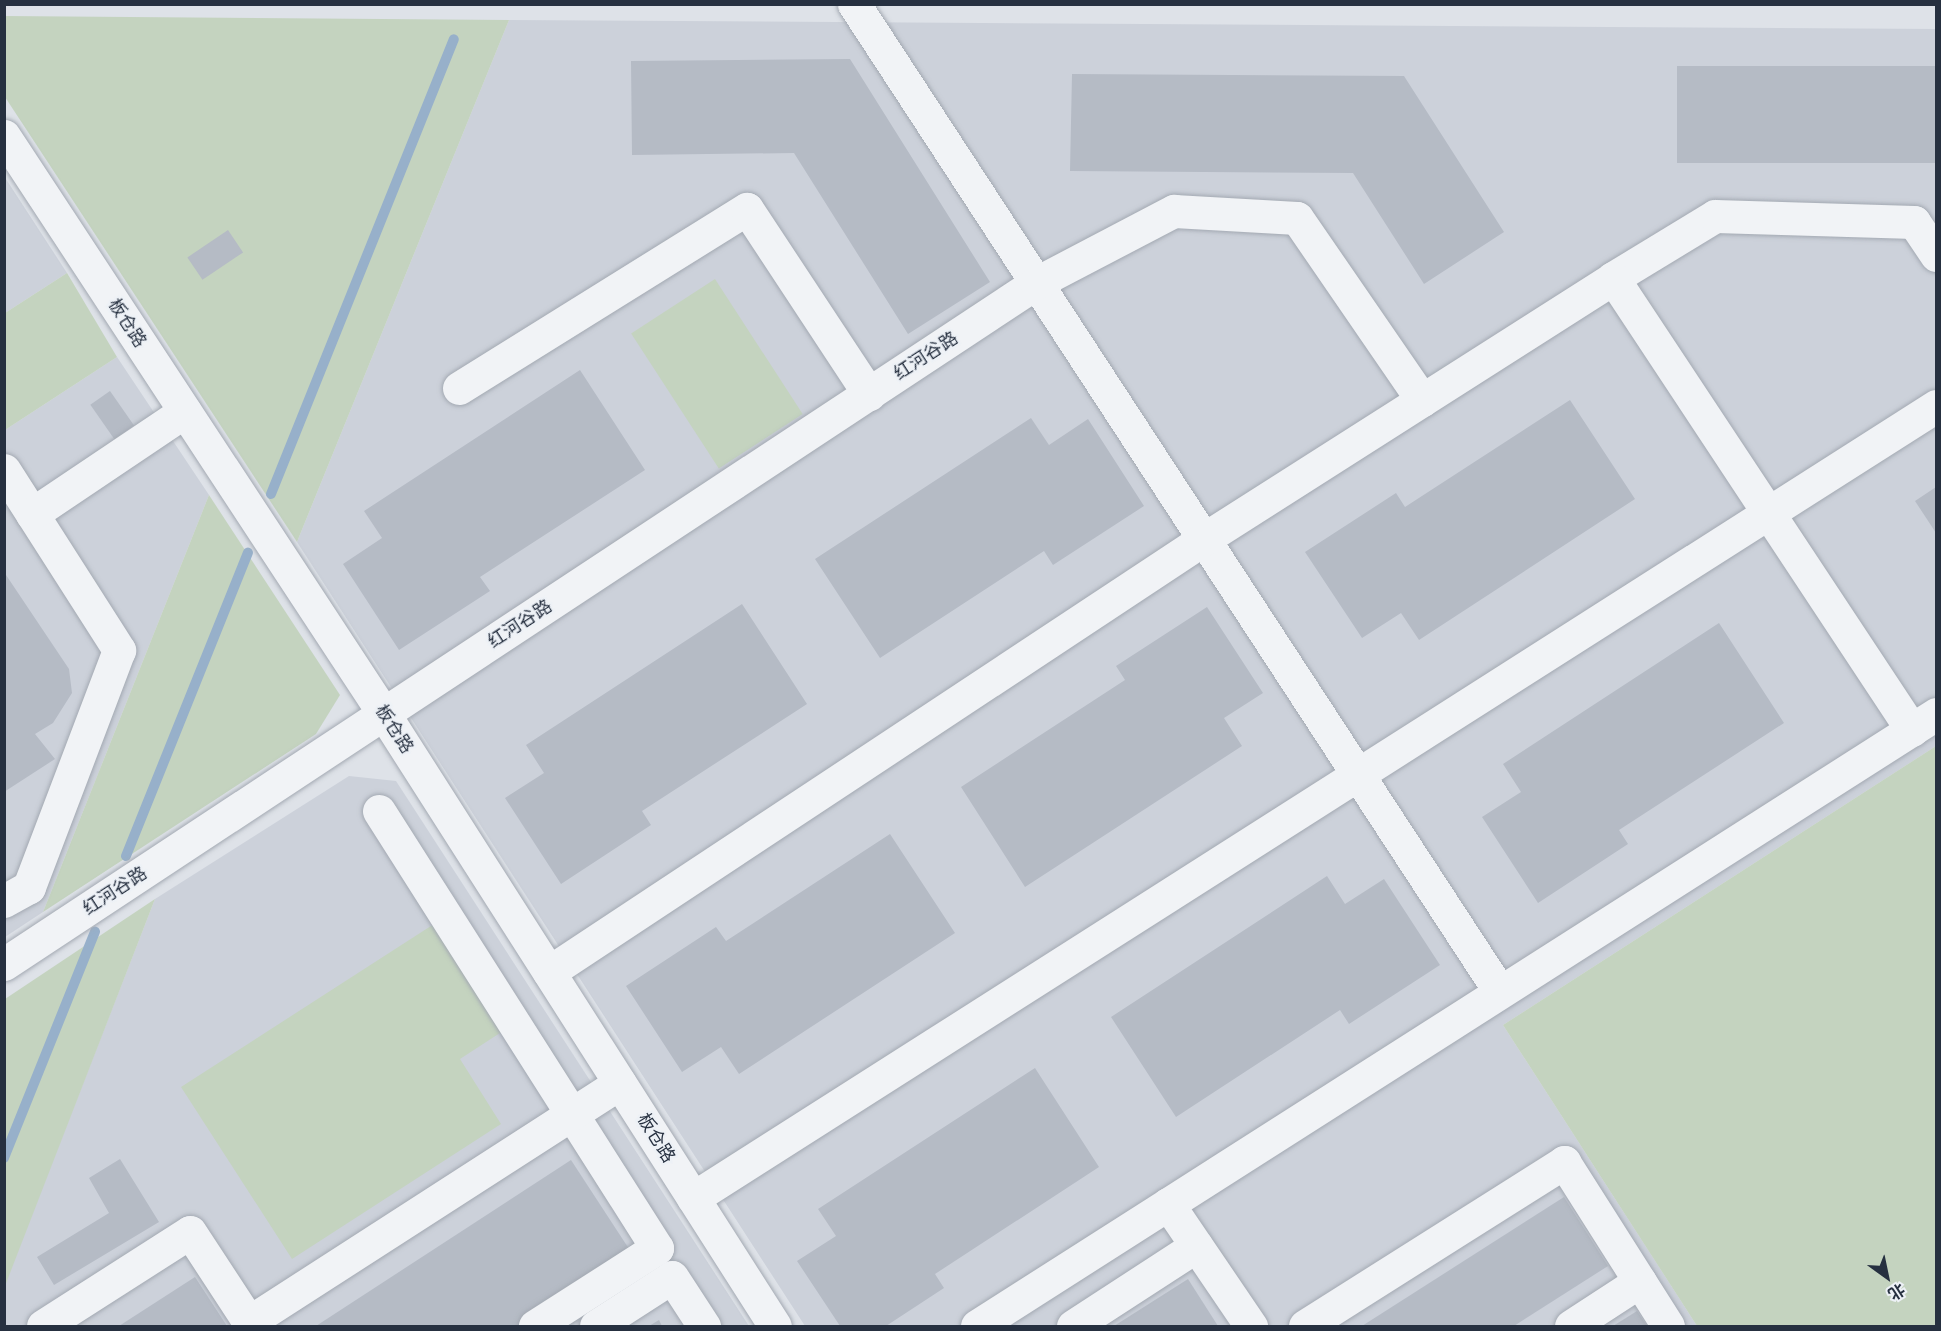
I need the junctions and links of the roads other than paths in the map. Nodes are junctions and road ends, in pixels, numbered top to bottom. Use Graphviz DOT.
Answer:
graph roads {
  1 [pos="854,4"];
  2 [pos="4,136"];
  3 [pos="1936,255"];
  4 [pos="1613,278"];
  5 [pos="1036,283"];
  6 [pos="459,388"];
  7 [pos="868,394"];
  8 [pos="1422,400"];
  9 [pos="1936,406"];
  10 [pos="185,411"];
  11 [pos="4,470"];
  12 [pos="1769,512"];
  13 [pos="32,514"];
  14 [pos="1204,539"];
  15 [pos="384,714"];
  16 [pos="1924,722"];
  17 [pos="1358,775"];
  18 [pos="379,810"];
  19 [pos="4,901"];
  20 [pos="4,964"];
  21 [pos="549,972"];
  22 [pos="1500,992"];
  23 [pos="620,1083"];
  24 [pos="572,1114"];
  25 [pos="693,1198"];
  26 [pos="1168,1204"];
  27 [pos="1196,1246"];
  28 [pos="1640,1281"];
  29 [pos="250,1324"];
  30 [pos="43,1326"];
  31 [pos="535,1326"];
  32 [pos="596,1326"];
  33 [pos="704,1326"];
  34 [pos="776,1326"];
  35 [pos="978,1326"];
  36 [pos="1073,1326"];
  37 [pos="1251,1326"];
  38 [pos="1305,1326"];
  39 [pos="1571,1326"];
  40 [pos="1668,1326"];
  1 -- 5 [label="lane"];
  2 -- 10 [label="lane, 板仓路"];
  3 -- 4 [label="lane"];
  4 -- 8 [label="lane"];
  4 -- 12 [label="lane"];
  5 -- 7 [label="lane, 红河谷路"];
  5 -- 8 [label="lane, 红河谷路"];
  5 -- 14 [label="lane"];
  6 -- 7 [label="lane"];
  7 -- 15 [label="lane, 红河谷路"];
  8 -- 14 [label="lane"];
  9 -- 12 [label="lane"];
  10 -- 13 [label="lane"];
  10 -- 15 [label="lane, 板仓路"];
  11 -- 13 [label="lane"];
  12 -- 16 [label="lane"];
  12 -- 17 [label="lane"];
  13 -- 19 [label="lane"];
  14 -- 17 [label="lane"];
  14 -- 21 [label="lane"];
  15 -- 20 [label="lane, 红河谷路"];
  15 -- 21 [label="lane, 板仓路"];
  16 -- 22 [label="lane"];
  17 -- 22 [label="lane"];
  17 -- 25 [label="lane"];
  18 -- 24 [label="lane"];
  21 -- 23 [label="lane, 板仓路"];
  22 -- 26 [label="lane"];
  23 -- 24 [label="lane"];
  23 -- 25 [label="lane, 板仓路"];
  24 -- 29 [label="lane"];
  24 -- 31 [label="lane"];
  25 -- 34 [label="lane, 板仓路"];
  26 -- 27 [label="lane"];
  26 -- 35 [label="lane"];
  27 -- 36 [label="lane"];
  27 -- 37 [label="lane"];
  28 -- 38 [label="lane"];
  28 -- 39 [label="lane"];
  28 -- 40 [label="lane"];
  29 -- 30 [label="lane"];
  32 -- 33 [label="lane"];
}
